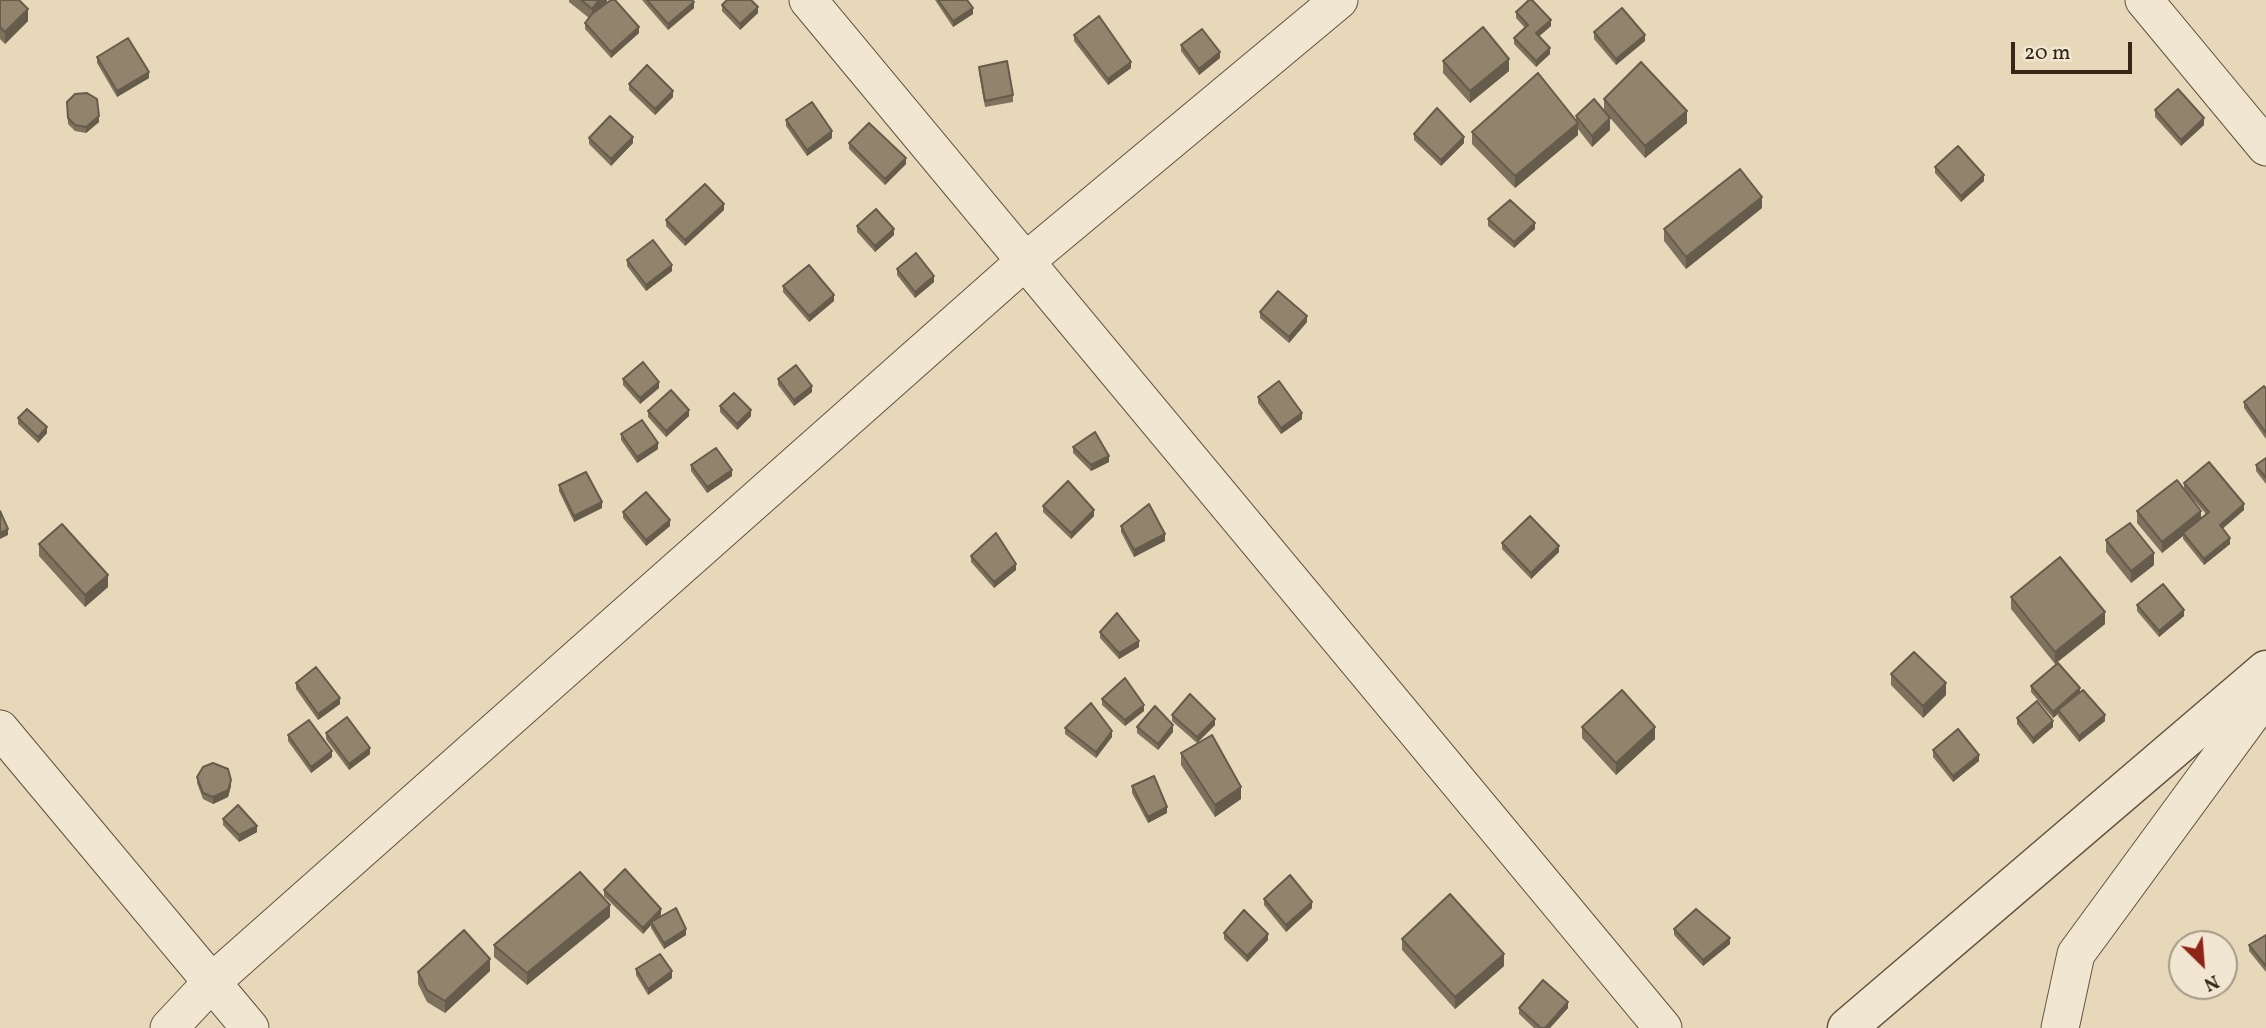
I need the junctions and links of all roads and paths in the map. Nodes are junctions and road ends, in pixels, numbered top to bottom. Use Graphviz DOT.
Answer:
graph roads {
  1 [pos="808,0"];
  2 [pos="1339,0"];
  3 [pos="2144,0"];
  4 [pos="2266,148"];
  5 [pos="1026,263"];
  6 [pos="2266,670"];
  7 [pos="2266,695"];
  8 [pos="0,729"];
  9 [pos="212,982"];
  10 [pos="169,1028"];
  11 [pos="250,1028"];
  12 [pos="1663,1028"];
  13 [pos="1847,1028"];
  14 [pos="2060,1028"];
  1 -- 5 [label="street"];
  2 -- 5 [label="street"];
  3 -- 4 [label="street"];
  5 -- 9 [label="street"];
  5 -- 12 [label="street"];
  6 -- 13 [label="street"];
  7 -- 14 [label="street"];
  8 -- 9 [label="street"];
  9 -- 10 [label="street"];
  9 -- 11 [label="street"];
}
